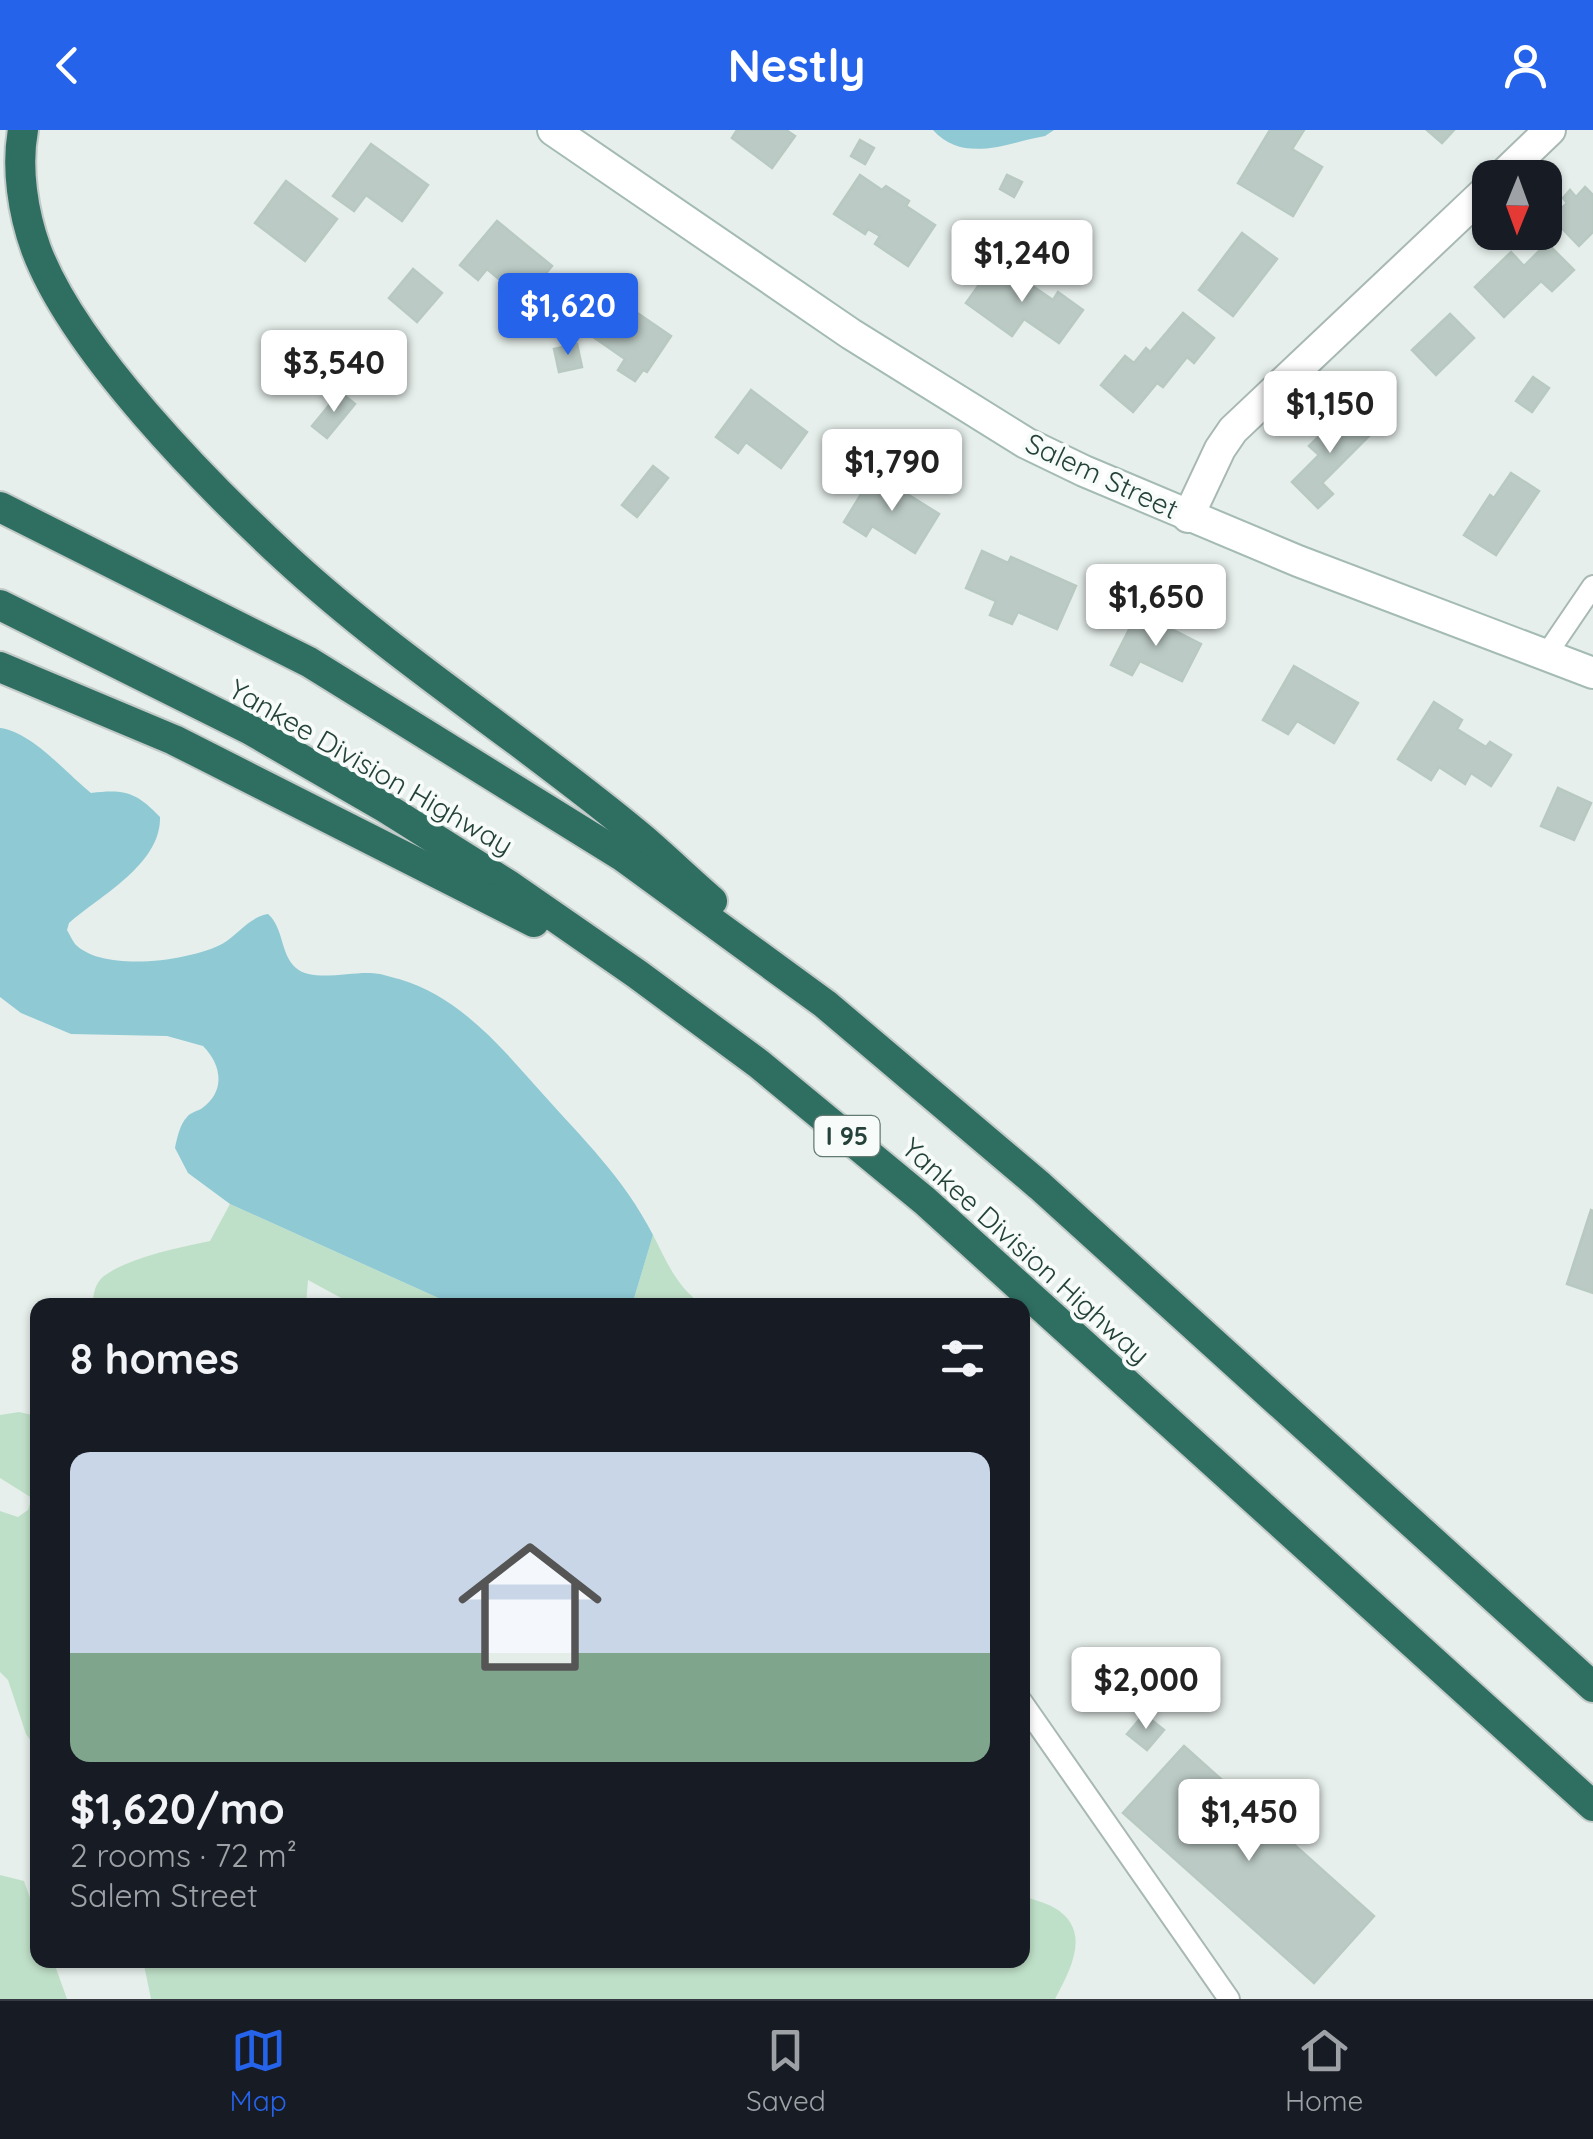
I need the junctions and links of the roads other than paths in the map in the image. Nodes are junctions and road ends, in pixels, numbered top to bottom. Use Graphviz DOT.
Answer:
graph roads {
  1 [pos="23,130"];
  2 [pos="553,130"];
  3 [pos="1550,130"];
  4 [pos="1519,160"];
  5 [pos="1472,204"];
  6 [pos="0,507"];
  7 [pos="1188,517"];
  8 [pos="1593,586"];
  9 [pos="0,605"];
  10 [pos="1546,655"];
  11 [pos="0,667"];
  12 [pos="1593,673"];
  13 [pos="637,974"];
  14 [pos="825,1004"];
  15 [pos="1593,1687"];
  16 [pos="1030,1713"];
  17 [pos="1593,1806"];
  18 [pos="1229,1999"];
  1 -- 14 [label="highway"];
  2 -- 7 [label="main road, Salem Street"];
  3 -- 4 [label="main road"];
  5 -- 7 [label="main road"];
  6 -- 14 [label="highway, Yankee Division Highway"];
  7 -- 10 [label="main road, Salem Street"];
  8 -- 10 [label="lane"];
  9 -- 13 [label="highway, Yankee Division Highway / I 95"];
  10 -- 12 [label="main road, Salem Street"];
  11 -- 13 [label="highway"];
  13 -- 17 [label="highway, Yankee Division Highway / I 95"];
  14 -- 15 [label="highway, Yankee Division Highway"];
  16 -- 18 [label="lane"];
}
